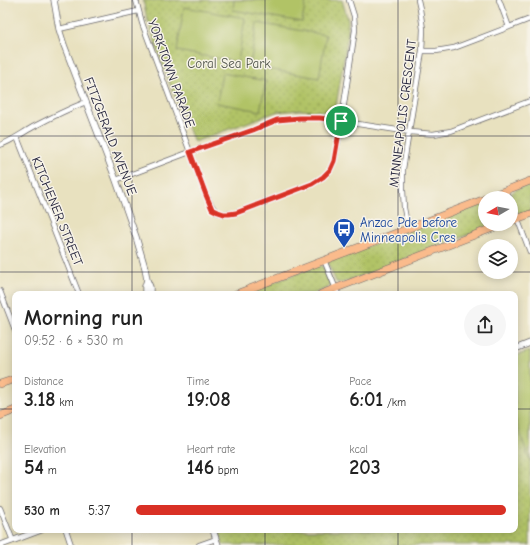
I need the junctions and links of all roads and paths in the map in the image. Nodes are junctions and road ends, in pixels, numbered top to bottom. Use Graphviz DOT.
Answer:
graph roads {
  1 [pos="54,0"];
  2 [pos="136,0"];
  3 [pos="349,0"];
  4 [pos="418,0"];
  5 [pos="499,0"];
  6 [pos="138,11"];
  7 [pos="530,19"];
  8 [pos="509,27"];
  9 [pos="59,29"];
  10 [pos="422,51"];
  11 [pos="530,101"];
  12 [pos="86,102"];
  13 [pos="341,121"];
  14 [pos="410,132"];
  15 [pos="17,137"];
  16 [pos="0,145"];
  17 [pos="190,152"];
  18 [pos="116,180"];
  19 [pos="530,181"];
  20 [pos="506,190"];
  21 [pos="478,201"];
  22 [pos="530,214"];
  23 [pos="518,218"];
  24 [pos="518,228"];
  25 [pos="408,229"];
  26 [pos="486,231"];
  27 [pos="530,252"];
  28 [pos="324,260"];
  29 [pos="147,280"];
  30 [pos="150,287"];
  31 [pos="0,291"];
  32 [pos="78,291"];
  33 [pos="145,291"];
  34 [pos="150,291"];
  35 [pos="153,291"];
  36 [pos="244,291"];
  37 [pos="336,291"];
  38 [pos="12,322"];
  39 [pos="530,343"];
  40 [pos="518,348"];
  41 [pos="12,380"];
  42 [pos="0,384"];
  43 [pos="12,411"];
  44 [pos="0,416"];
  45 [pos="0,508"];
  46 [pos="33,533"];
  47 [pos="67,533"];
  48 [pos="215,533"];
  49 [pos="216,539"];
  50 [pos="13,541"];
  51 [pos="1,545"];
  52 [pos="71,545"];
  53 [pos="199,545"];
  54 [pos="218,545"];
  1 -- 9 [label="street, FITZGERALD AVENUE"];
  2 -- 6 [label="street, YORKTOWN PARADE"];
  3 -- 13 [label="street"];
  4 -- 10 [label="street, MINNEAPOLIS CRESCENT"];
  5 -- 8 [label="street"];
  6 -- 9 [label="street"];
  6 -- 17 [label="street, YORKTOWN PARADE"];
  7 -- 8 [label="street"];
  8 -- 10 [label="street"];
  9 -- 12 [label="street, FITZGERALD AVENUE"];
  10 -- 14 [label="street, MINNEAPOLIS CRESCENT"];
  11 -- 14 [label="street"];
  12 -- 15 [label="street"];
  12 -- 18 [label="street, FITZGERALD AVENUE"];
  13 -- 14 [label="street"];
  13 -- 17 [label="street"];
  13 -- 17 [label="street, YORKTOWN PARADE"];
  14 -- 25 [label="street, MINNEAPOLIS CRESCENT"];
  15 -- 16 [label="street"];
  15 -- 32 [label="street, KITCHENER STREET"];
  17 -- 18 [label="street"];
  18 -- 29 [label="street, FITZGERALD AVENUE"];
  19 -- 20 [label="main road"];
  21 -- 25 [label="main road"];
  22 -- 23 [label="main road"];
  24 -- 27 [label="street"];
  25 -- 28 [label="main road"];
  26 -- 37 [label="main road"];
  28 -- 36 [label="main road"];
  28 -- 37 [label="street"];
  29 -- 30 [label="street, FITZGERALD AVENUE"];
  29 -- 33 [label="street, FITZGERALD AVENUE"];
  30 -- 34 [label="street, FITZGERALD AVENUE"];
  30 -- 35 [label="street"];
  31 -- 38 [label="street"];
  39 -- 40 [label="street"];
  41 -- 42 [label="main road"];
  43 -- 44 [label="main road"];
  45 -- 50 [label="street"];
  46 -- 50 [label="street"];
  47 -- 52 [label="street"];
  48 -- 49 [label="street"];
  49 -- 53 [label="street"];
  49 -- 54 [label="street"];
  50 -- 51 [label="street"];
}
